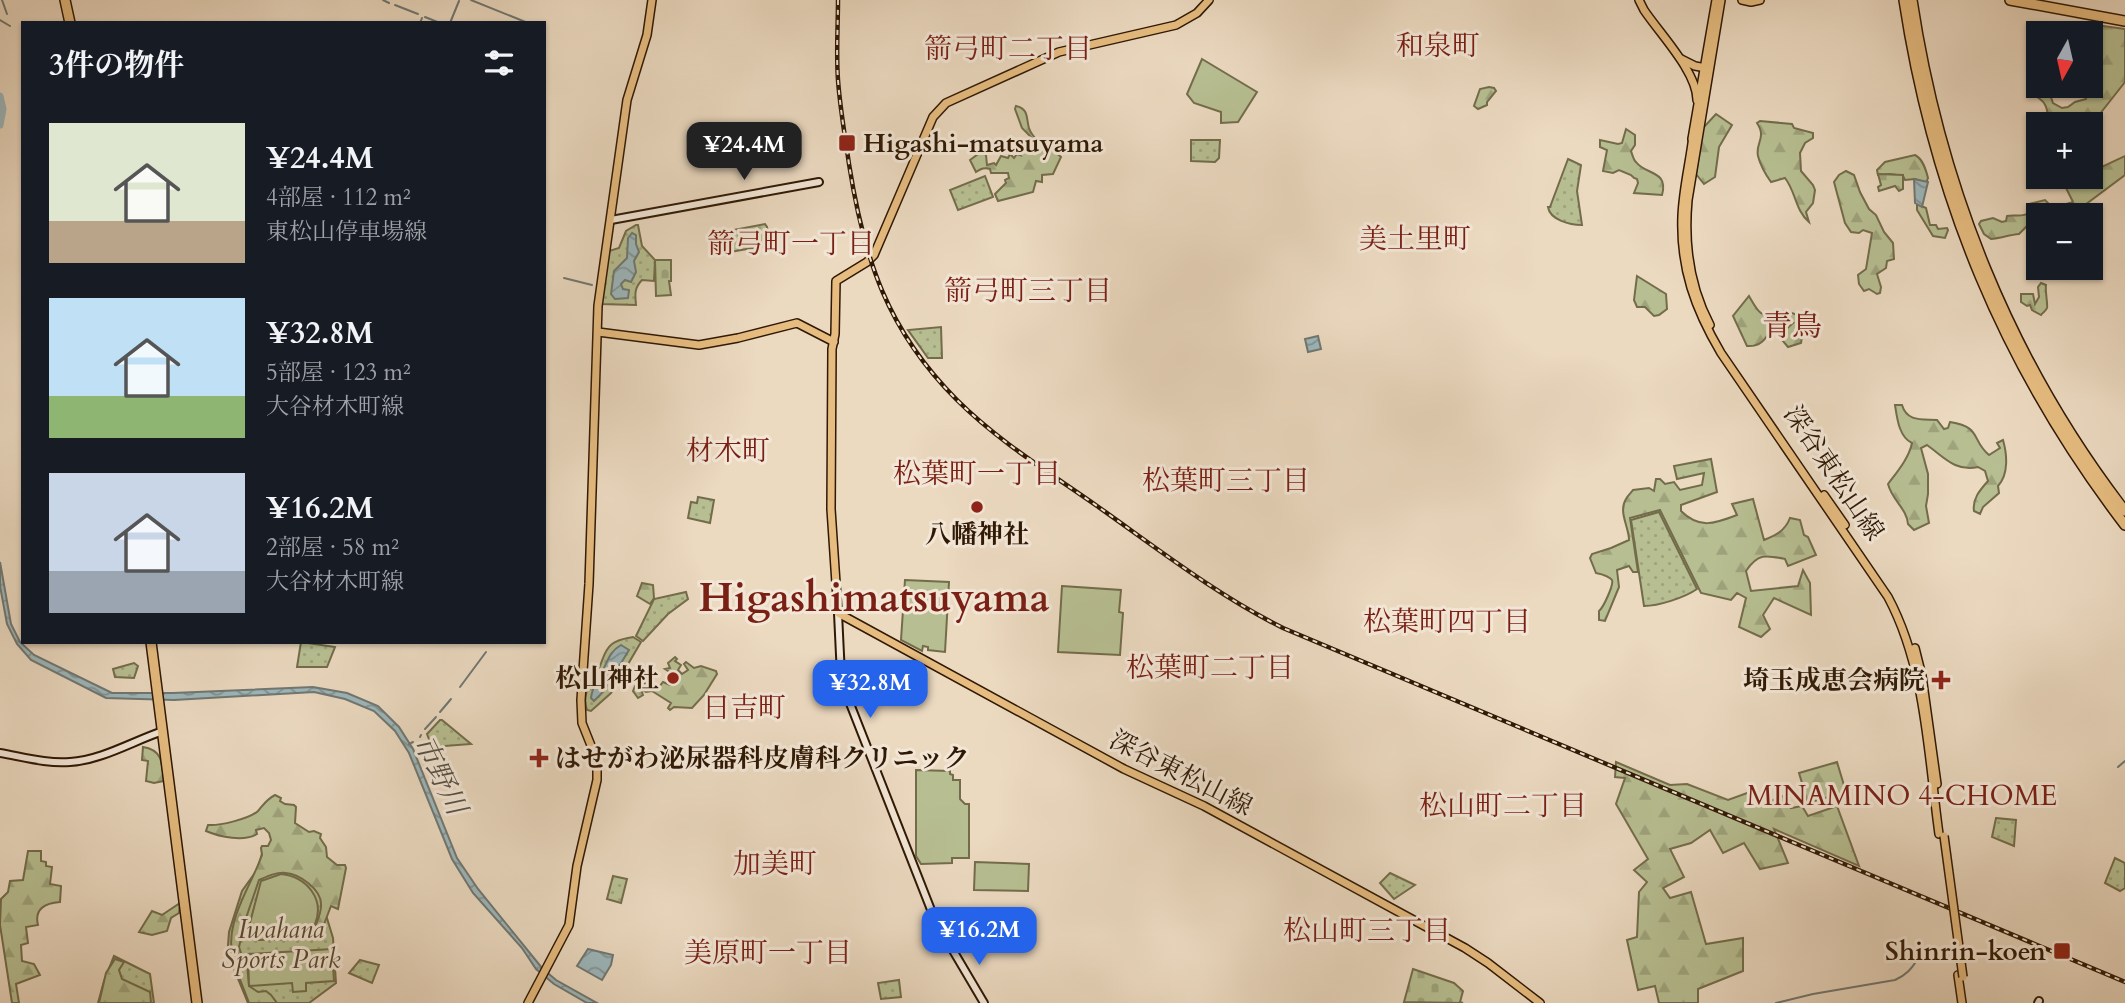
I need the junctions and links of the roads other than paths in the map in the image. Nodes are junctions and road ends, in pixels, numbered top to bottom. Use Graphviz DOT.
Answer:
graph roads {
  1 [pos="67,0"];
  2 [pos="652,0"];
  3 [pos="1209,0"];
  4 [pos="1639,0"];
  5 [pos="1719,0"];
  6 [pos="1742,0"];
  7 [pos="1760,0"];
  8 [pos="1902,0"];
  9 [pos="1912,0"];
  10 [pos="2010,0"];
  11 [pos="2042,0"];
  12 [pos="2125,16"];
  13 [pos="72,21"];
  14 [pos="2125,21"];
  15 [pos="1678,57"];
  16 [pos="1706,68"];
  17 [pos="1693,139"];
  18 [pos="819,182"];
  19 [pos="611,220"];
  20 [pos="598,332"];
  21 [pos="834,342"];
  22 [pos="2125,511"];
  23 [pos="2125,525"];
  24 [pos="838,613"];
  25 [pos="153,644"];
  26 [pos="164,731"];
  27 [pos="0,753"];
  28 [pos="1941,835"];
  29 [pos="199,1003"];
  30 [pos="528,1003"];
  31 [pos="984,1003"];
  32 [pos="1541,1003"];
  33 [pos="1964,1003"];
  1 -- 13 [label="highway"];
  2 -- 19 [label="main road"];
  3 -- 21 [label="main road"];
  4 -- 15 [label="main road, 深谷東松山線"];
  5 -- 16 [label="highway"];
  5 -- 28 [label="main road, 深谷東松山線"];
  6 -- 7 [label="main road"];
  8 -- 23 [label="highway"];
  9 -- 22 [label="highway"];
  10 -- 14 [label="highway"];
  11 -- 12 [label="highway"];
  15 -- 16 [label="main road"];
  15 -- 17 [label="main road, 深谷東松山線"];
  16 -- 17 [label="highway"];
  17 -- 28 [label="main road, 深谷東松山線"];
  18 -- 19 [label="main road"];
  19 -- 20 [label="main road"];
  20 -- 21 [label="main road"];
  20 -- 30 [label="main road"];
  21 -- 24 [label="main road"];
  24 -- 31 [label="main road"];
  24 -- 32 [label="main road, 深谷東松山線"];
  25 -- 26 [label="highway"];
  26 -- 27 [label="main road"];
  26 -- 29 [label="highway"];
  28 -- 33 [label="main road, 深谷東松山線, bridge"];
}
